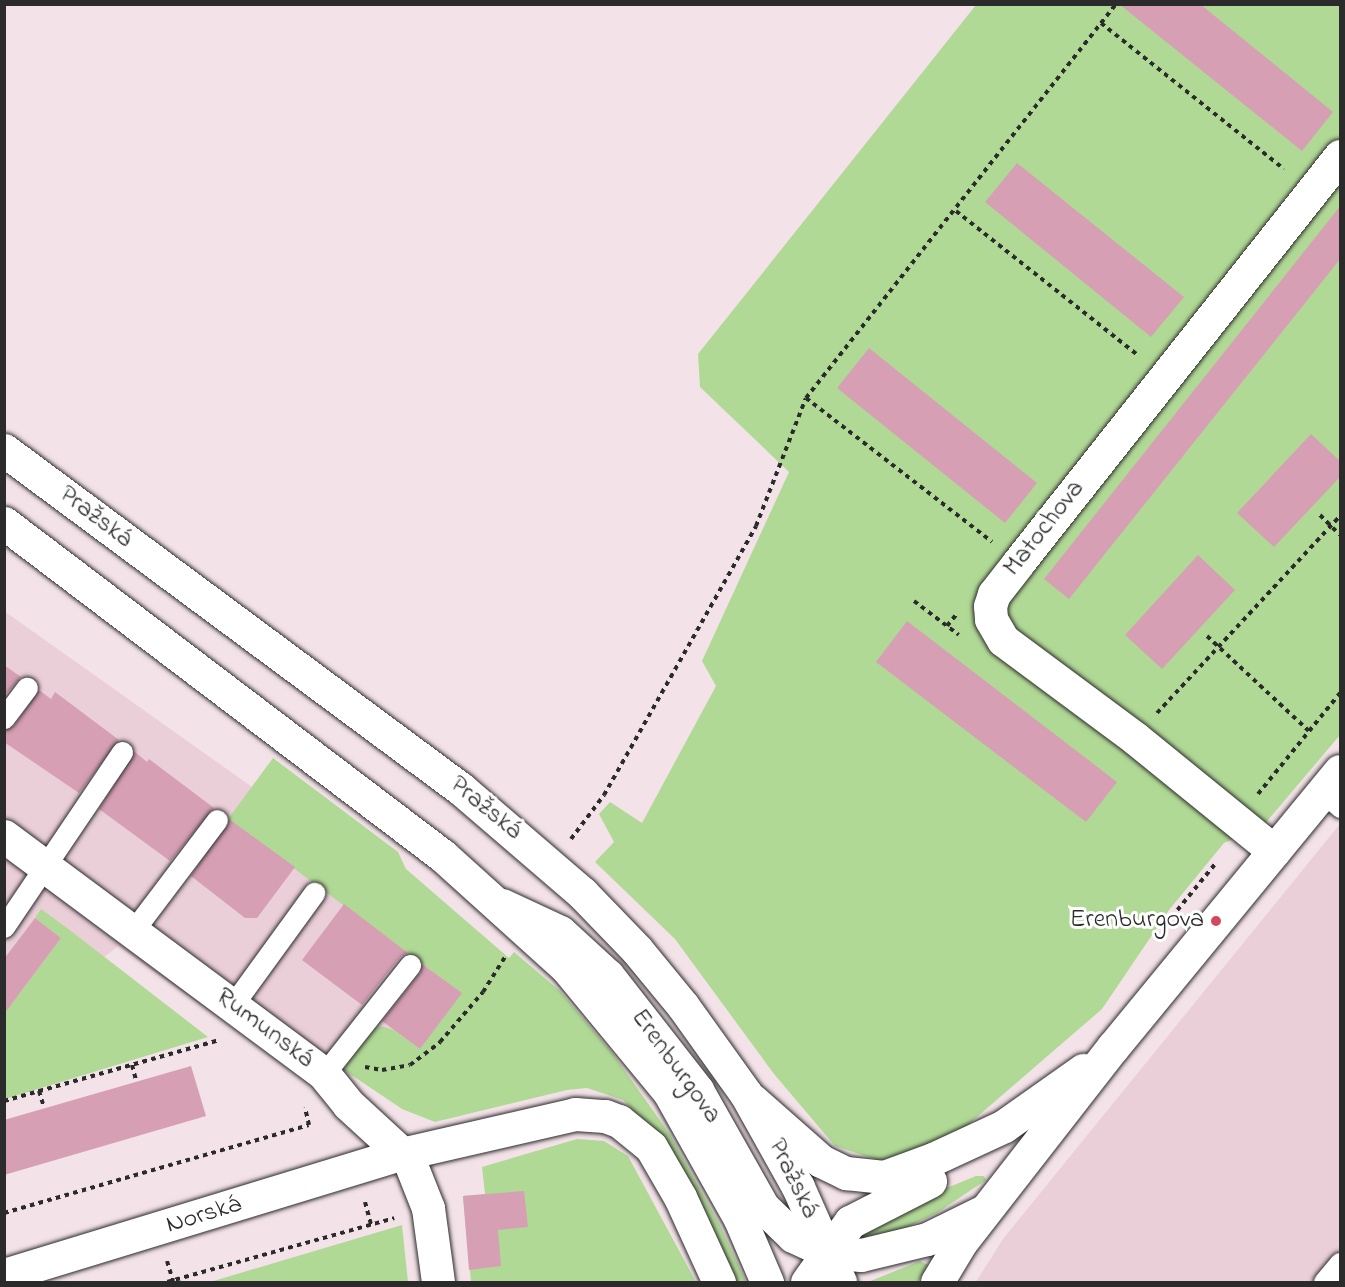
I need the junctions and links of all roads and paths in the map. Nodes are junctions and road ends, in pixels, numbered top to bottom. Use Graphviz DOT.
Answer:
graph roads {
  1 [pos="1116,4"];
  2 [pos="1101,23"];
  3 [pos="1341,156"];
  4 [pos="1313,192"];
  5 [pos="956,211"];
  6 [pos="1165,376"];
  7 [pos="806,398"];
  8 [pos="4,450"];
  9 [pos="1320,515"];
  10 [pos="1341,516"];
  11 [pos="4,524"];
  12 [pos="1331,526"];
  13 [pos="1341,535"];
  14 [pos="1018,563"];
  15 [pos="1207,636"];
  16 [pos="1218,647"];
  17 [pos="27,688"];
  18 [pos="1341,693"];
  19 [pos="4,718"];
  20 [pos="1309,731"];
  21 [pos="1135,738"];
  22 [pos="122,752"];
  23 [pos="1335,790"];
  24 [pos="1251,802"];
  25 [pos="217,820"];
  26 [pos="4,836"];
  27 [pos="569,842"];
  28 [pos="1274,851"];
  29 [pos="45,866"];
  30 [pos="314,893"];
  31 [pos="499,904"];
  32 [pos="4,927"];
  33 [pos="133,931"];
  34 [pos="506,954"];
  35 [pos="410,965"];
  36 [pos="232,1006"];
  37 [pos="219,1040"];
  38 [pos="1113,1047"];
  39 [pos="132,1065"];
  40 [pos="329,1068"];
  41 [pos="136,1080"];
  42 [pos="39,1091"];
  43 [pos="1054,1092"];
  44 [pos="746,1094"];
  45 [pos="4,1101"];
  46 [pos="44,1107"];
  47 [pos="309,1125"];
  48 [pos="402,1154"];
  49 [pos="363,1192"];
  50 [pos="984,1211"];
  51 [pos="4,1214"];
  52 [pos="827,1252"];
  53 [pos="1341,1263"];
  54 [pos="4,1275"];
  55 [pos="166,1282"];
  56 [pos="438,1282"];
  57 [pos="719,1282"];
  58 [pos="767,1282"];
  59 [pos="807,1282"];
  60 [pos="840,1282"];
  61 [pos="937,1282"];
  62 [pos="1324,1282"];
  1 -- 2 [label="path"];
  2 -- 4 [label="path"];
  2 -- 5 [label="path"];
  3 -- 4 [label="street, Matochova"];
  4 -- 6 [label="street, Matochova"];
  5 -- 6 [label="path"];
  5 -- 7 [label="path"];
  6 -- 14 [label="street, Matochova"];
  7 -- 14 [label="path"];
  7 -- 27 [label="path"];
  8 -- 44 [label="street, Pražská"];
  9 -- 12 [label="path"];
  10 -- 12 [label="path"];
  11 -- 31 [label="street"];
  12 -- 13 [label="path"];
  12 -- 16 [label="path"];
  14 -- 21 [label="street, Matochova"];
  15 -- 16 [label="path"];
  16 -- 20 [label="path"];
  16 -- 21 [label="path"];
  17 -- 19 [label="lane"];
  18 -- 20 [label="path"];
  20 -- 24 [label="path"];
  21 -- 28 [label="street, Matochova"];
  22 -- 29 [label="lane"];
  23 -- 28 [label="street, Erenburgova"];
  25 -- 33 [label="lane"];
  26 -- 29 [label="street, Rumunská"];
  28 -- 38 [label="street, Erenburgova"];
  29 -- 32 [label="lane"];
  29 -- 33 [label="street, Rumunská"];
  30 -- 36 [label="lane"];
  31 -- 52 [label="street, Erenburgova"];
  31 -- 58 [label="street"];
  33 -- 36 [label="street, Rumunská"];
  34 -- 40 [label="path"];
  35 -- 40 [label="lane"];
  36 -- 40 [label="street, Rumunská"];
  37 -- 39 [label="path"];
  38 -- 43 [label="street, Erenburgova"];
  38 -- 50 [label="street, Erenburgova"];
  39 -- 41 [label="path"];
  39 -- 42 [label="path"];
  40 -- 48 [label="street, Rumunská"];
  42 -- 45 [label="path"];
  42 -- 46 [label="path"];
  43 -- 44 [label="street, Erenburgova"];
  43 -- 52 [label="street, Erenburgova"];
  44 -- 52 [label="street, Pražská"];
  47 -- 51 [label="path"];
  48 -- 54 [label="street, Norská"];
  48 -- 56 [label="street, Rumunská"];
  48 -- 57 [label="street"];
  49 -- 55 [label="path"];
  50 -- 52 [label="street, Erenburgova"];
  50 -- 61 [label="street, Erenburgova"];
  52 -- 59 [label="street, Erenburgova"];
  52 -- 60 [label="street, Pražská"];
  53 -- 62 [label="lane"];
}
